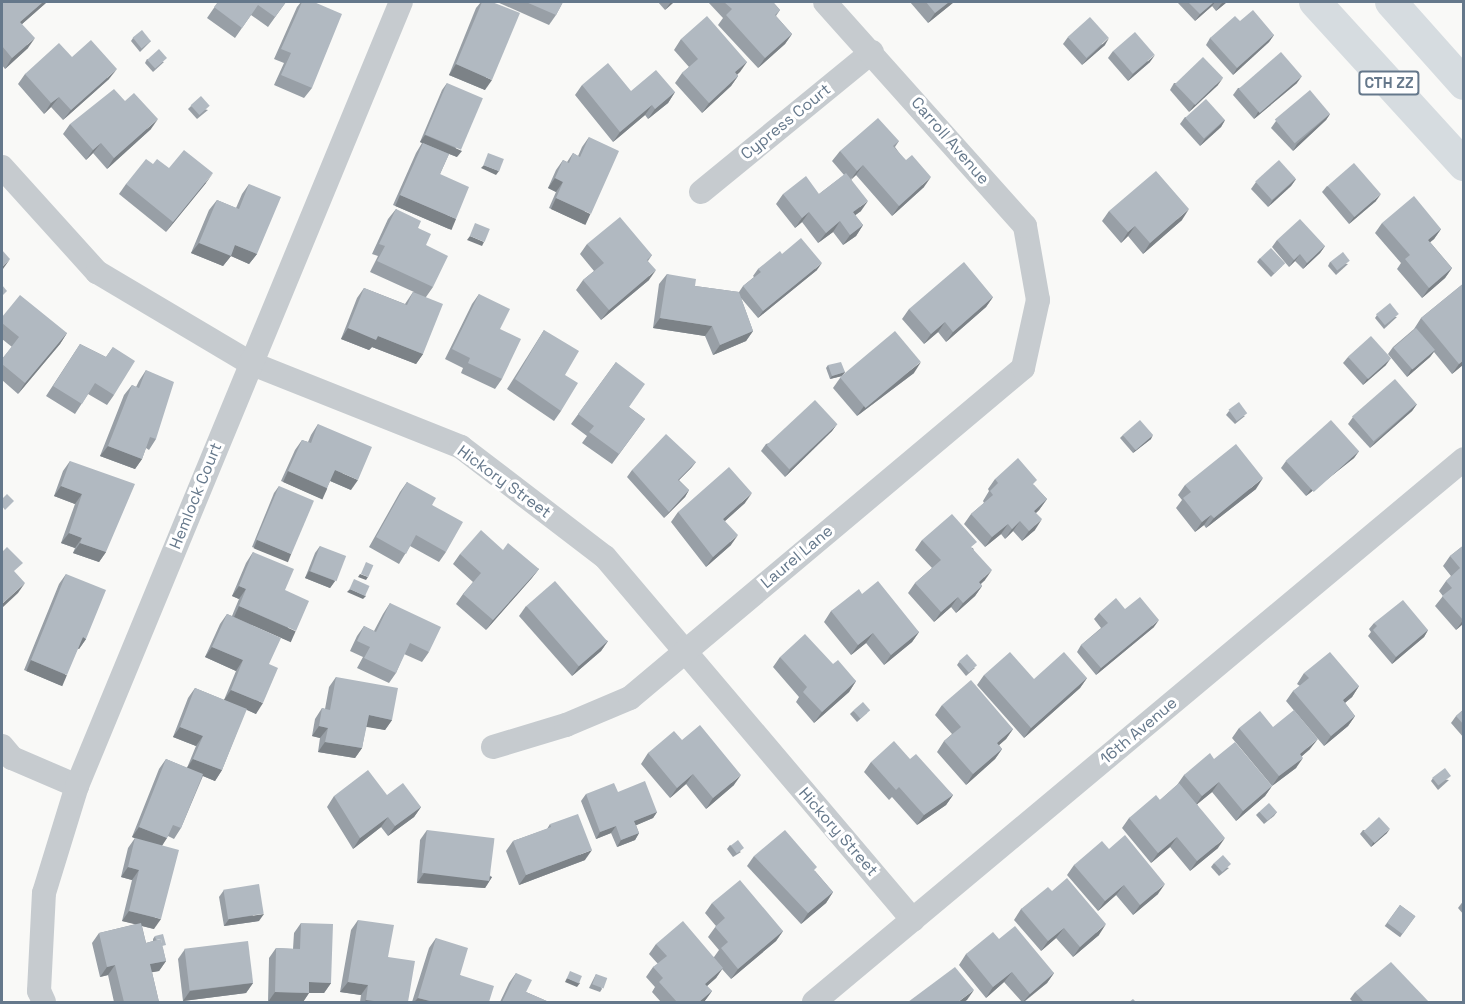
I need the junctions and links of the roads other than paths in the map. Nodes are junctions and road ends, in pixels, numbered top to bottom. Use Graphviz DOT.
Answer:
graph roads {
  1 [pos="401,2"];
  2 [pos="825,2"];
  3 [pos="1315,2"];
  4 [pos="1391,2"];
  5 [pos="872,52"];
  6 [pos="1464,84"];
  7 [pos="1464,165"];
  8 [pos="2,167"];
  9 [pos="700,192"];
  10 [pos="1038,300"];
  11 [pos="250,363"];
  12 [pos="1464,459"];
  13 [pos="684,652"];
  14 [pos="2,746"];
  15 [pos="493,747"];
  16 [pos="77,786"];
  17 [pos="913,920"];
  18 [pos="44,1002"];
  19 [pos="814,1002"];
  1 -- 11 [label="street, Hemlock Court"];
  2 -- 5 [label="street, Carroll Avenue"];
  3 -- 7 [label="main road, CTH ZZ"];
  4 -- 6 [label="main road, CTH ZZ"];
  5 -- 9 [label="street, Cypress Court"];
  5 -- 10 [label="street, Carroll Avenue"];
  8 -- 11 [label="street, Hickory Street"];
  10 -- 13 [label="street, Laurel Lane"];
  11 -- 13 [label="street, Hickory Street"];
  11 -- 16 [label="street, Hemlock Court"];
  12 -- 17 [label="street, 16th Avenue"];
  13 -- 15 [label="street, Laurel Lane"];
  13 -- 17 [label="street, Hickory Street"];
  14 -- 16 [label="street"];
  16 -- 18 [label="street, Hemlock Court"];
  17 -- 19 [label="street, 16th Avenue"];
}
